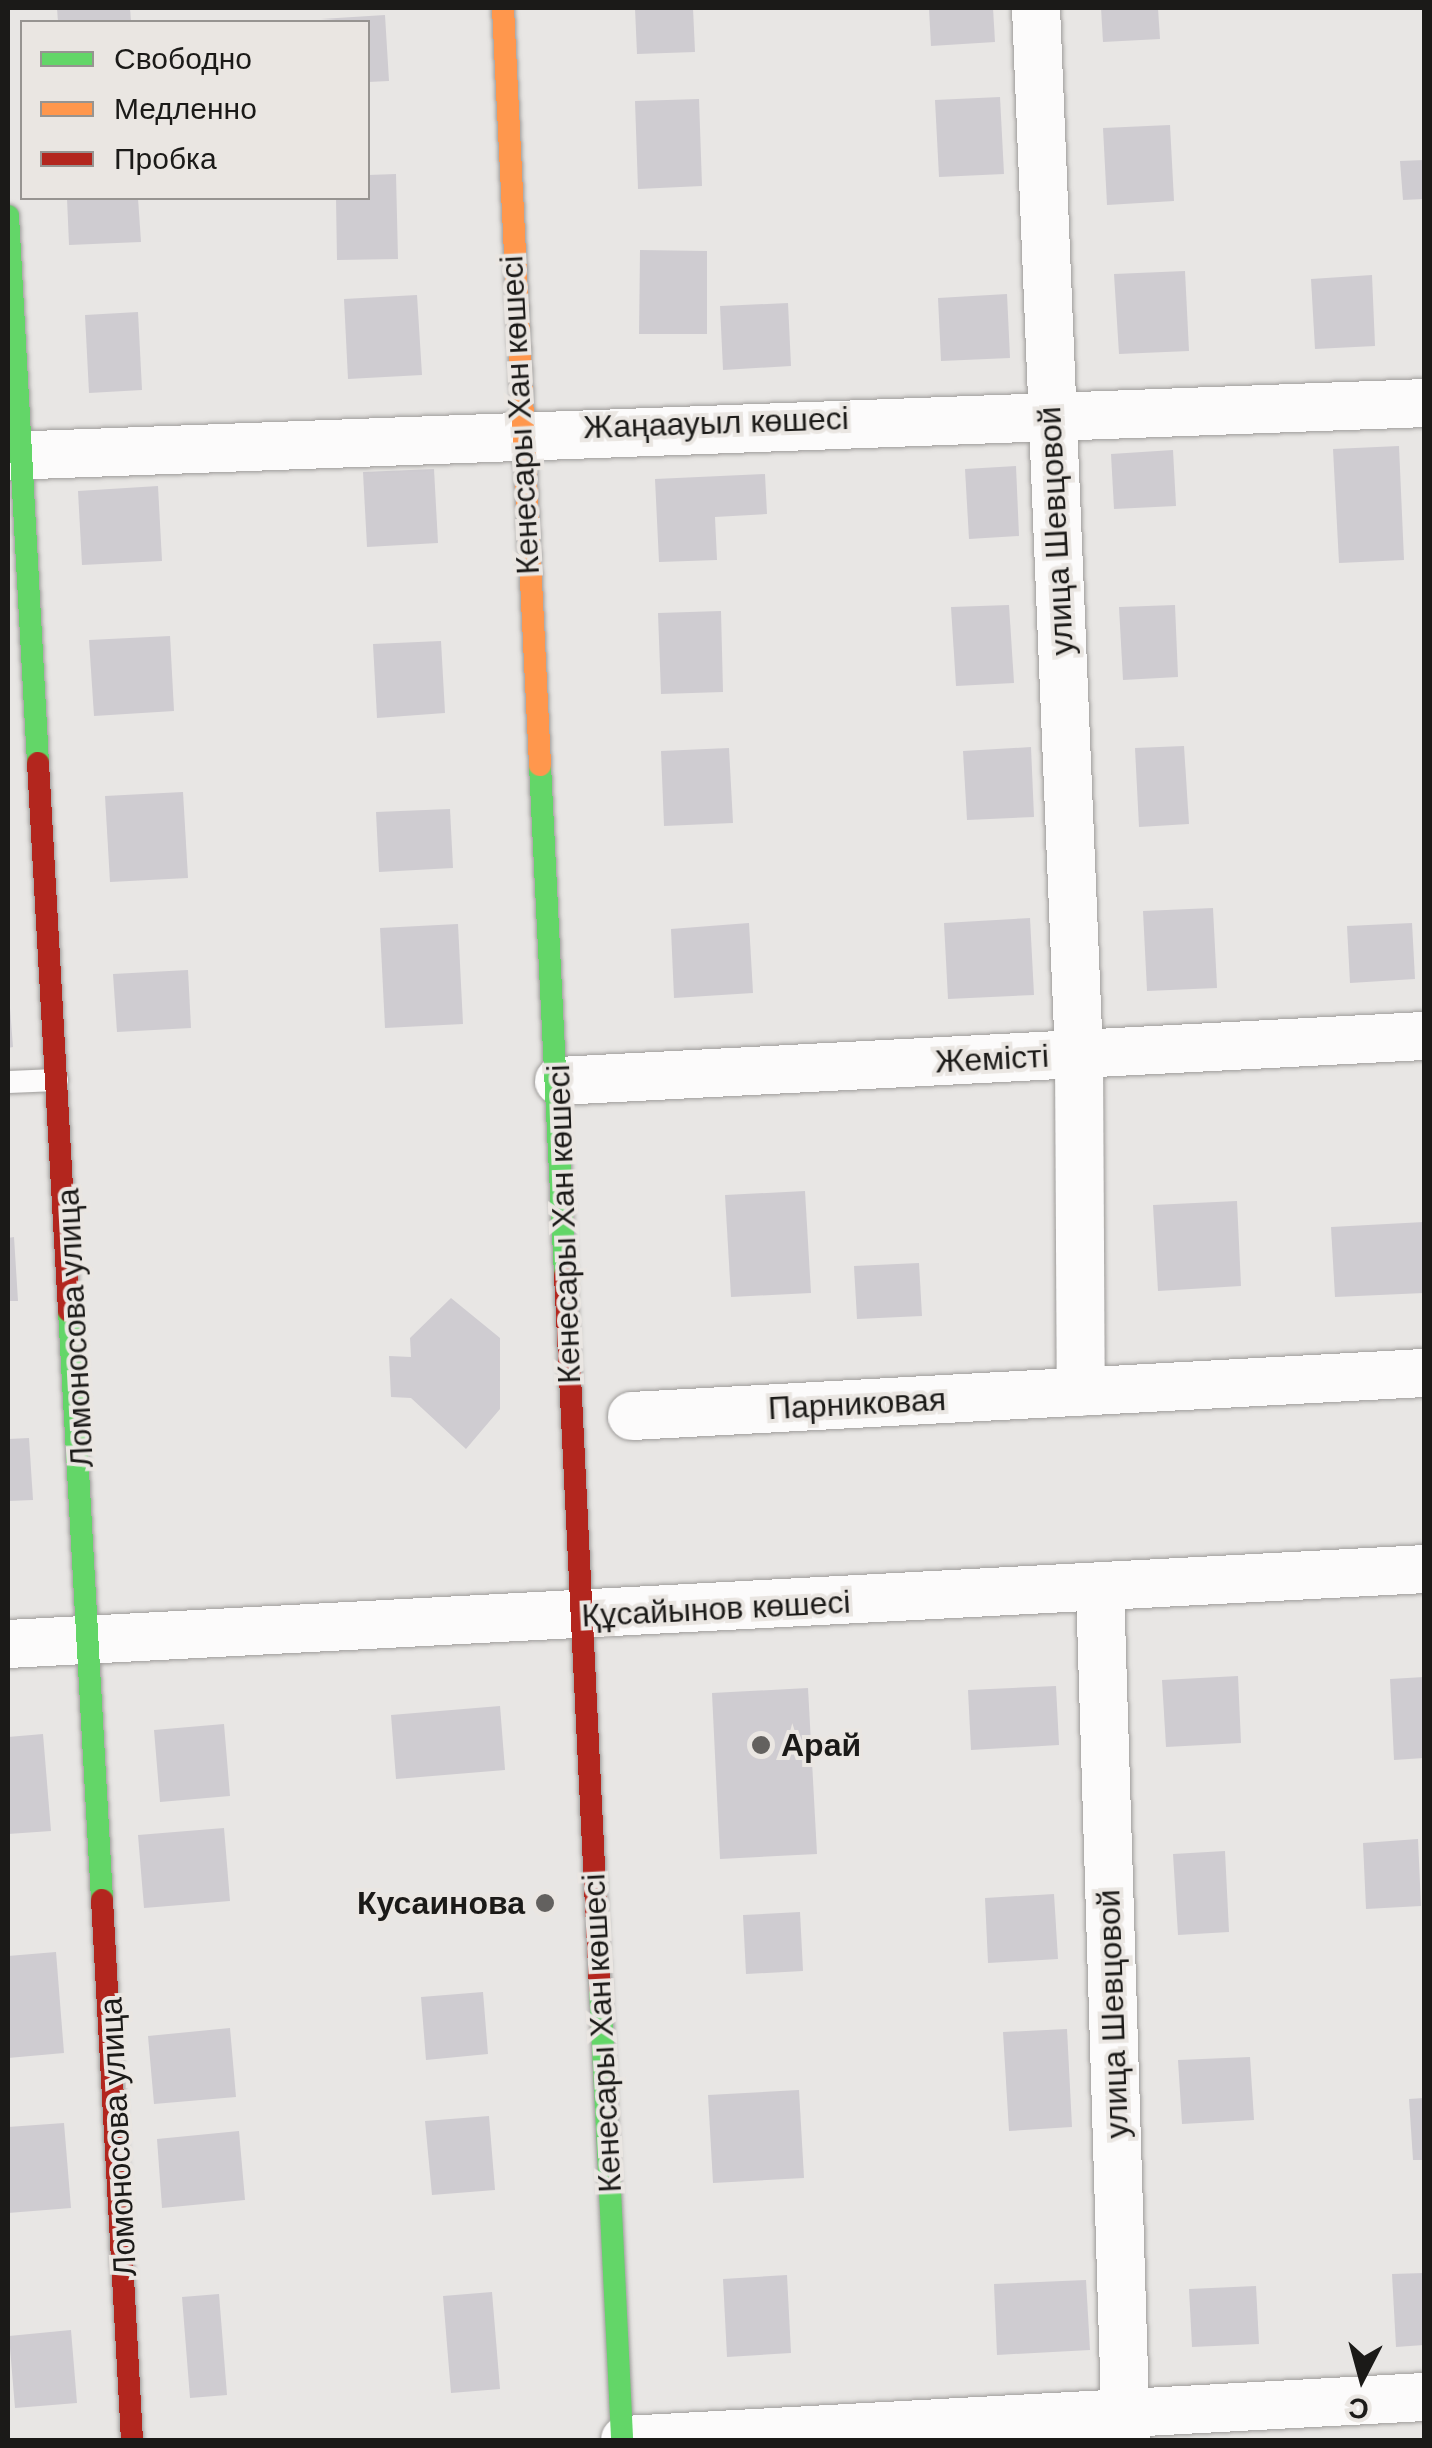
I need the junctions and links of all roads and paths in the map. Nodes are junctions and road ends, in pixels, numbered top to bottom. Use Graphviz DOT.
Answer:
graph roads {
  1 [pos="503,8"];
  2 [pos="1036,8"];
  3 [pos="8,216"];
  4 [pos="1424,403"];
  5 [pos="1050,410"];
  6 [pos="519,430"];
  7 [pos="15,455"];
  8 [pos="1424,1036"];
  9 [pos="1079,1054"];
  10 [pos="60,1080"];
  11 [pos="8,1082"];
  12 [pos="559,1082"];
  13 [pos="1424,1373"];
  14 [pos="1081,1392"];
  15 [pos="632,1416"];
  16 [pos="1424,1569"];
  17 [pos="1100,1588"];
  18 [pos="580,1616"];
  19 [pos="94,1640"];
  20 [pos="8,1644"];
  21 [pos="1424,2398"];
  22 [pos="1126,2427"];
  23 [pos="132,2440"];
  24 [pos="624,2440"];
  1 -- 6 [label="main road, Кенесары Хан көшесі"];
  2 -- 5 [label="street, улица Шевцовой"];
  3 -- 7 [label="main road, Ломоносова улица"];
  4 -- 5 [label="street, Жаңаауыл көшесі"];
  5 -- 6 [label="street, Жаңаауыл көшесі"];
  5 -- 9 [label="street, улица Шевцовой"];
  6 -- 7 [label="street, Жаңаауыл көшесі"];
  6 -- 12 [label="main road, Кенесары Хан көшесі"];
  7 -- 10 [label="main road, Ломоносова улица"];
  8 -- 9 [label="street, Жемісті"];
  9 -- 12 [label="street, Жемісті"];
  9 -- 14 [label="street"];
  10 -- 11 [label="lane"];
  10 -- 19 [label="main road, Ломоносова улица"];
  12 -- 18 [label="main road, Кенесары Хан көшесі"];
  13 -- 14 [label="street, Парниковая"];
  14 -- 15 [label="street, Парниковая"];
  16 -- 17 [label="street, Құсайынов көшесі"];
  17 -- 18 [label="street, Құсайынов көшесі"];
  17 -- 22 [label="street, улица Шевцовой"];
  18 -- 19 [label="street, Құсайынов көшесі"];
  18 -- 24 [label="main road, Кенесары Хан көшесі"];
  19 -- 20 [label="street, Құсайынов көшесі"];
  19 -- 23 [label="main road, Ломоносова улица"];
  21 -- 22 [label="street"];
  22 -- 24 [label="street"];
}
